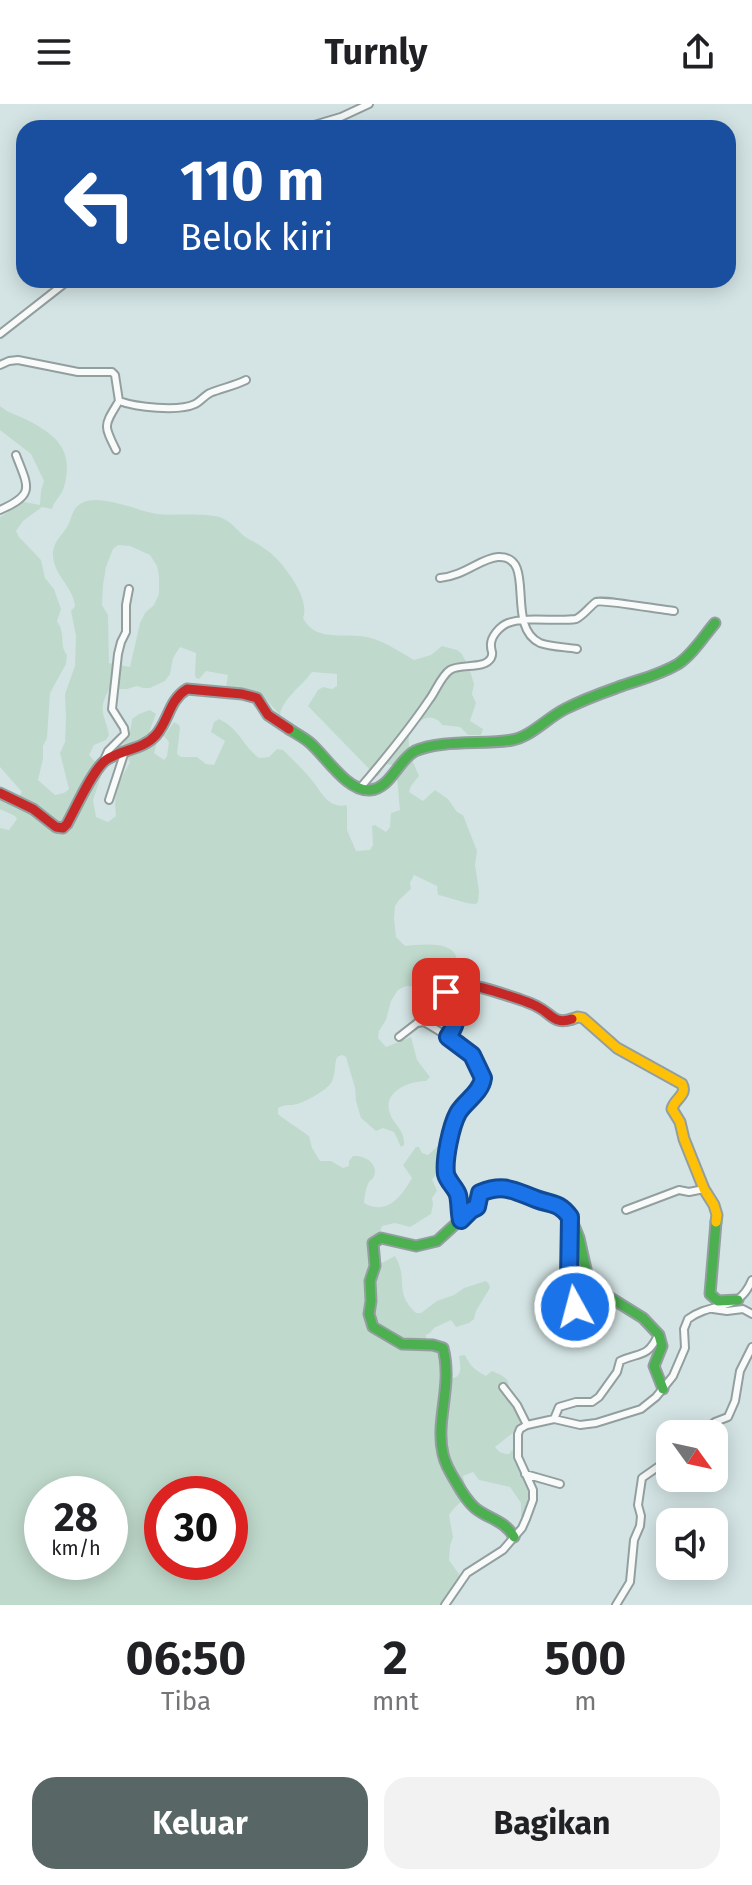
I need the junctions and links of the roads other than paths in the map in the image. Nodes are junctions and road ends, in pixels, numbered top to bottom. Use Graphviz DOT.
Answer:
graph roads {
  1 [pos="369,104"];
  2 [pos="331,120"];
  3 [pos="59,288"];
  4 [pos="0,334"];
  5 [pos="0,365"];
  6 [pos="246,380"];
  7 [pos="119,401"];
  8 [pos="116,450"];
  9 [pos="16,455"];
  10 [pos="0,510"];
  11 [pos="440,578"];
  12 [pos="129,589"];
  13 [pos="674,611"];
  14 [pos="522,620"];
  15 [pos="715,623"];
  16 [pos="577,649"];
  17 [pos="125,751"];
  18 [pos="104,760"];
  19 [pos="360,788"];
  20 [pos="0,793"];
  21 [pos="109,800"];
  22 [pos="399,1037"];
  23 [pos="448,1037"];
  24 [pos="704,1189"];
  25 [pos="626,1210"];
  26 [pos="570,1217"];
  27 [pos="461,1220"];
  28 [pos="752,1280"];
  29 [pos="738,1300"];
  30 [pos="710,1308"];
  31 [pos="574,1314"];
  32 [pos="752,1314"];
  33 [pos="656,1328"];
  34 [pos="752,1347"];
  35 [pos="503,1387"];
  36 [pos="663,1389"];
  37 [pos="554,1419"];
  38 [pos="720,1420"];
  39 [pos="527,1425"];
  40 [pos="656,1468"];
  41 [pos="525,1474"];
  42 [pos="560,1484"];
  43 [pos="514,1537"];
  44 [pos="445,1605"];
  45 [pos="616,1605"];
  1 -- 2 [label="street"];
  3 -- 4 [label="street"];
  5 -- 7 [label="street"];
  6 -- 7 [label="street"];
  7 -- 8 [label="street"];
  9 -- 10 [label="street"];
  11 -- 14 [label="street"];
  12 -- 18 [label="street"];
  13 -- 14 [label="street"];
  14 -- 16 [label="street"];
  14 -- 19 [label="street"];
  15 -- 19 [label="street"];
  17 -- 18 [label="street"];
  17 -- 19 [label="street"];
  17 -- 21 [label="street"];
  18 -- 20 [label="street"];
  22 -- 23 [label="street"];
  23 -- 24 [label="street"];
  23 -- 27 [label="street"];
  24 -- 25 [label="street"];
  24 -- 29 [label="street"];
  26 -- 27 [label="street"];
  26 -- 31 [label="street"];
  26 -- 33 [label="street"];
  27 -- 43 [label="street"];
  28 -- 29 [label="street"];
  29 -- 30 [label="street"];
  30 -- 32 [label="street"];
  30 -- 36 [label="street"];
  33 -- 36 [label="street"];
  33 -- 37 [label="street"];
  34 -- 38 [label="street"];
  35 -- 39 [label="street"];
  36 -- 37 [label="street"];
  37 -- 39 [label="street"];
  39 -- 41 [label="street"];
  40 -- 45 [label="street"];
  41 -- 42 [label="street"];
  41 -- 43 [label="street"];
  43 -- 44 [label="street"];
}
